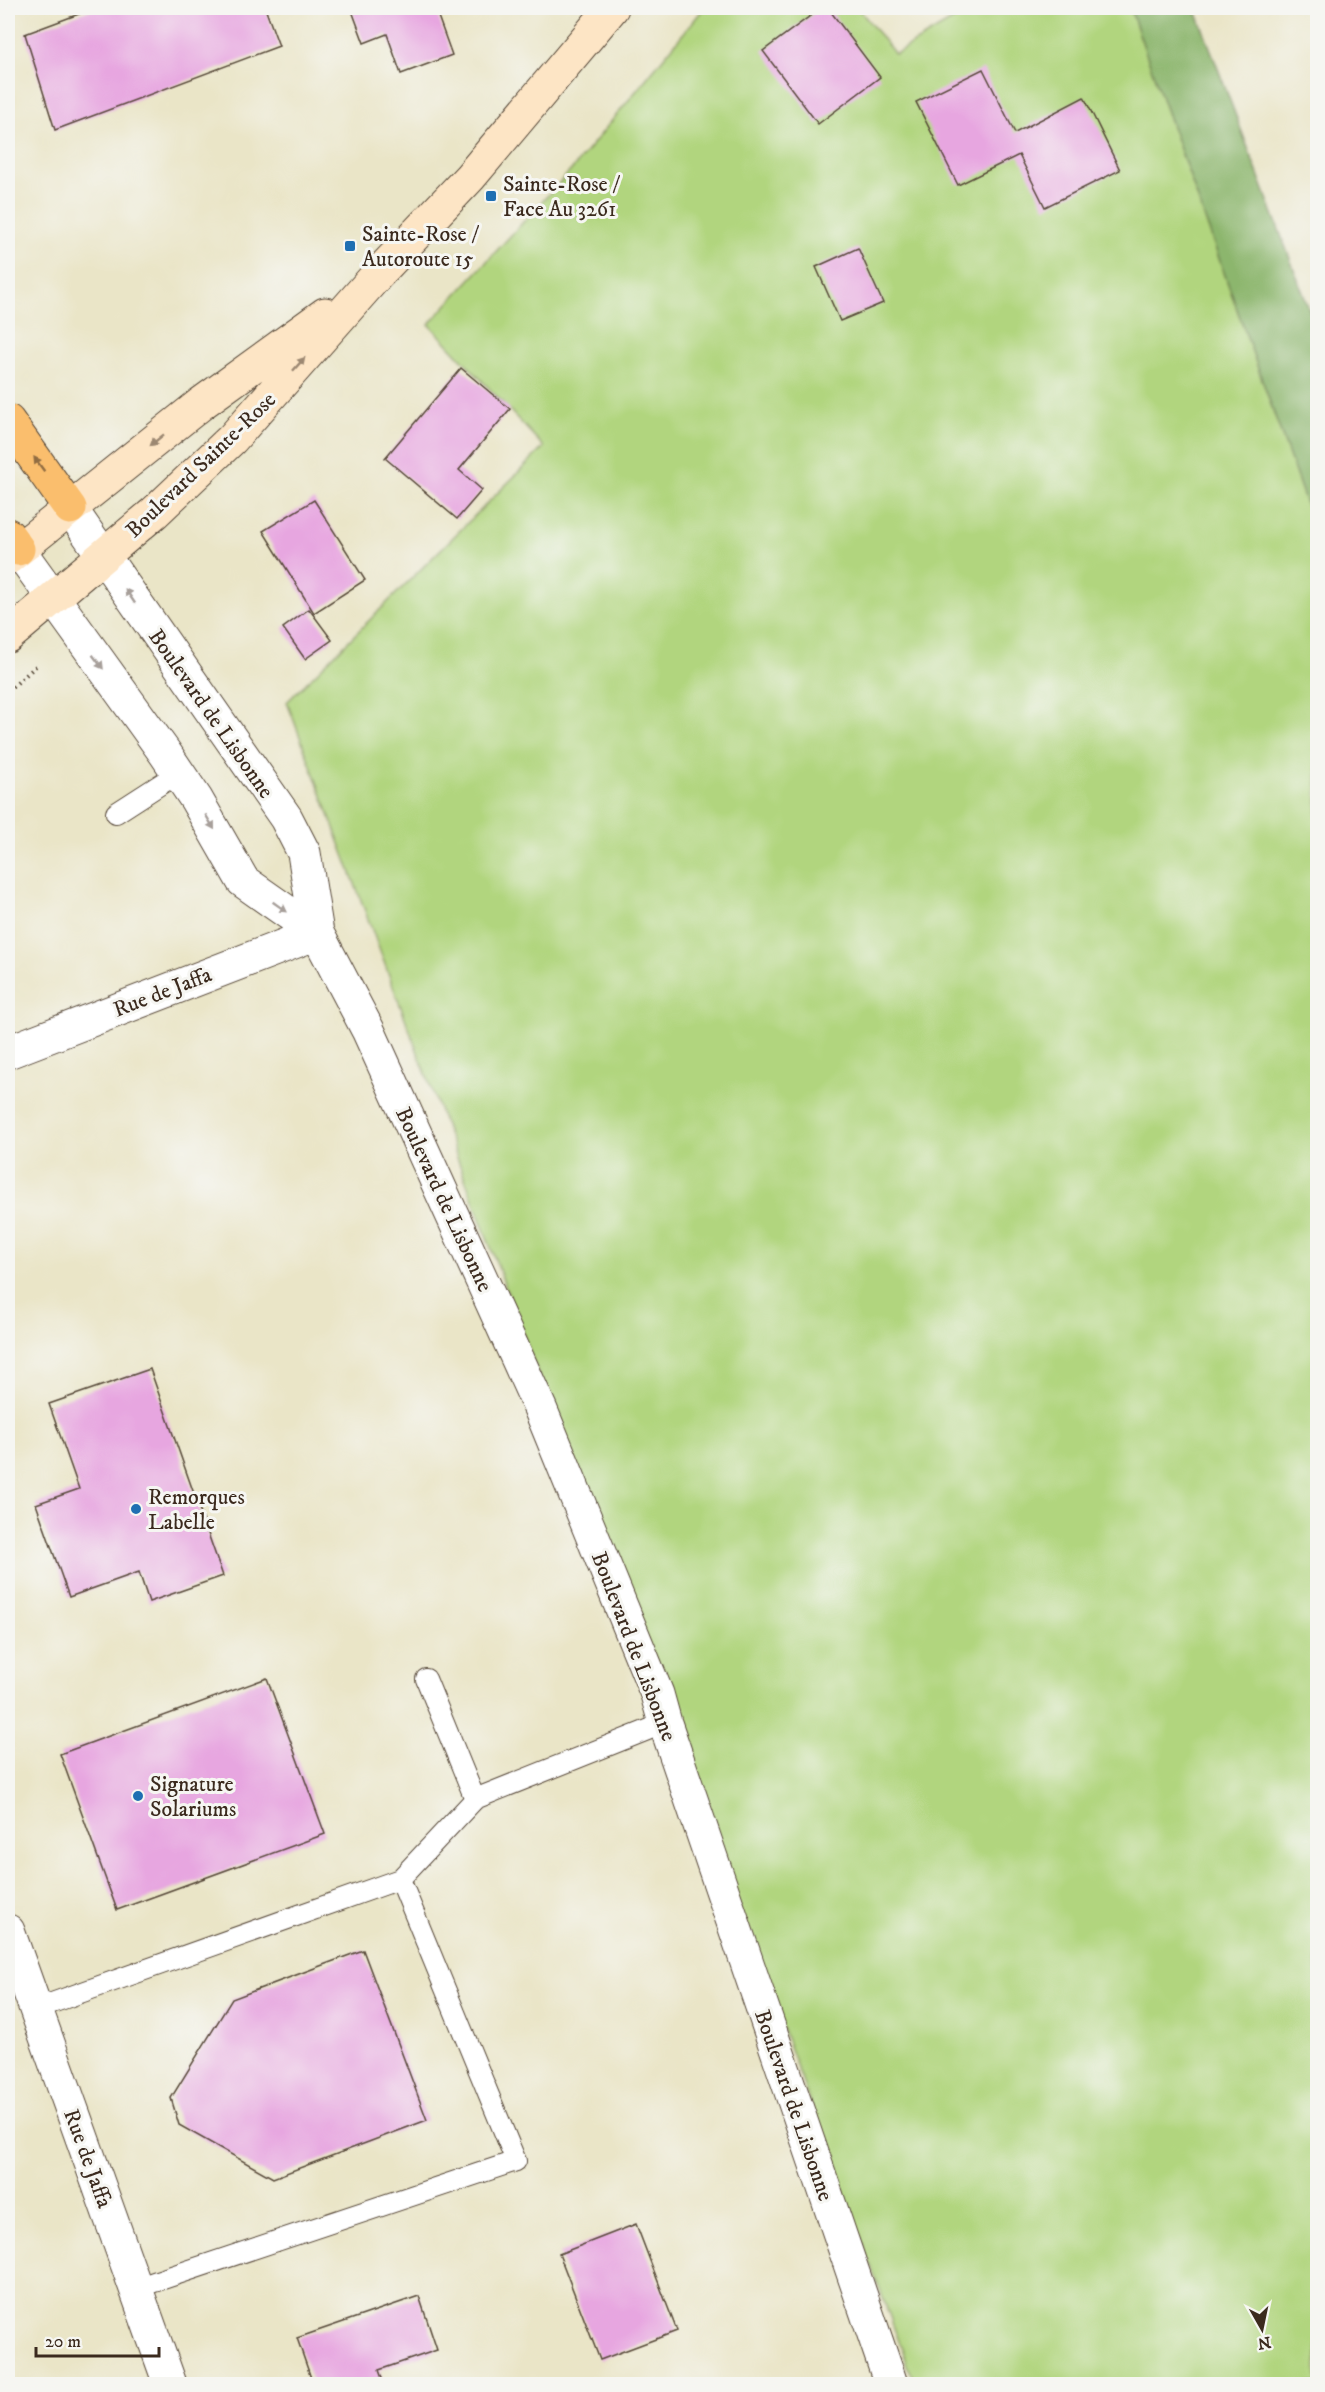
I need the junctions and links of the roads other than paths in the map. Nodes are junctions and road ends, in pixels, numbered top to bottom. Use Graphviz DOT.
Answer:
graph roads {
  1 [pos="612,8"];
  2 [pos="378,276"];
  3 [pos="8,421"];
  4 [pos="70,508"];
  5 [pos="11,547"];
  6 [pos="103,557"];
  7 [pos="52,598"];
  8 [pos="8,636"];
  9 [pos="178,773"];
  10 [pos="116,813"];
  11 [pos="317,933"];
  12 [pos="8,1052"];
  13 [pos="426,1678"];
  14 [pos="665,1723"];
  15 [pos="475,1799"];
  16 [pos="400,1879"];
  17 [pos="8,1931"];
  18 [pos="35,2009"];
  19 [pos="136,2288"];
  20 [pos="170,2385"];
  21 [pos="891,2385"];
  1 -- 2 [label="street, Boulevard Sainte-Rose"];
  2 -- 4 [label="street, Boulevard Sainte-Rose, one-way"];
  6 -- 2 [label="street, Boulevard Sainte-Rose, one-way"];
  4 -- 3 [label="highway, one-way"];
  4 -- 5 [label="street, Boulevard Sainte-Rose"];
  4 -- 6 [label="street, Boulevard de Lisbonne"];
  5 -- 7 [label="street, Boulevard de Lisbonne"];
  6 -- 7 [label="street, Boulevard Sainte-Rose"];
  11 -- 6 [label="street, Boulevard de Lisbonne, one-way"];
  7 -- 8 [label="street, Boulevard Sainte-Rose"];
  7 -- 9 [label="street, Boulevard de Lisbonne, one-way"];
  9 -- 10 [label="lane"];
  9 -- 11 [label="street, Boulevard de Lisbonne, one-way"];
  11 -- 12 [label="street, Rue de Jaffa"];
  11 -- 14 [label="street, Boulevard de Lisbonne"];
  13 -- 15 [label="lane"];
  14 -- 15 [label="lane"];
  14 -- 21 [label="street, Boulevard de Lisbonne"];
  15 -- 16 [label="lane"];
  16 -- 18 [label="lane"];
  16 -- 19 [label="lane"];
  17 -- 18 [label="street, Rue de Jaffa"];
  18 -- 19 [label="street, Rue de Jaffa"];
  19 -- 20 [label="street, Rue de Jaffa"];
}
